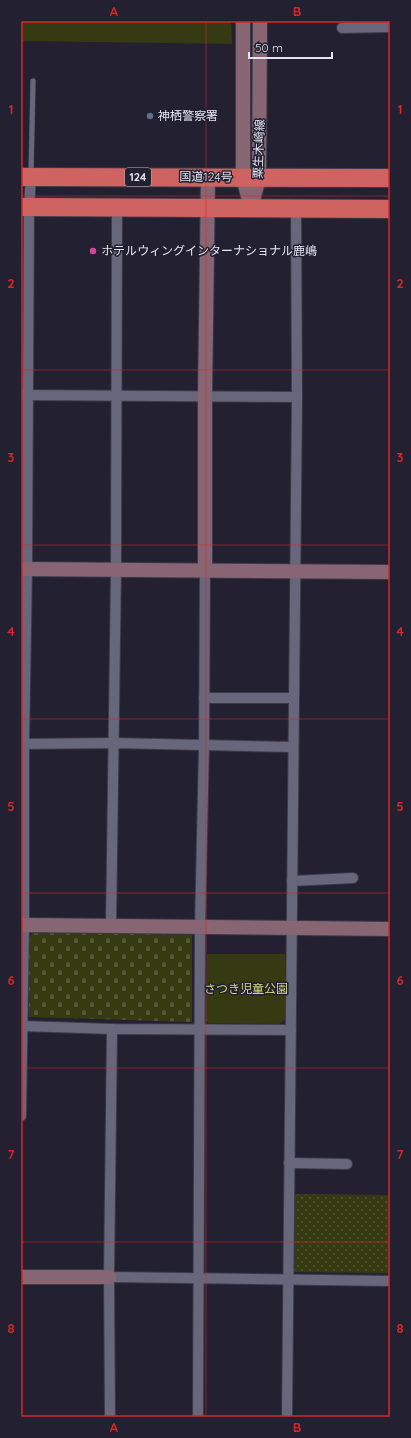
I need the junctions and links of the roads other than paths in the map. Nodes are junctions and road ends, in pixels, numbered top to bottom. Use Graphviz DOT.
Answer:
graph roads {
  1 [pos="243,21"];
  2 [pos="260,21"];
  3 [pos="390,27"];
  4 [pos="342,28"];
  5 [pos="33,81"];
  6 [pos="26,177"];
  7 [pos="208,177"];
  8 [pos="251,178"];
  9 [pos="390,178"];
  10 [pos="25,207"];
  11 [pos="117,208"];
  12 [pos="208,208"];
  13 [pos="251,208"];
  14 [pos="296,208"];
  15 [pos="390,209"];
  16 [pos="25,395"];
  17 [pos="117,395"];
  18 [pos="205,396"];
  19 [pos="297,397"];
  20 [pos="24,569"];
  21 [pos="116,570"];
  22 [pos="205,570"];
  23 [pos="296,570"];
  24 [pos="390,572"];
  25 [pos="204,698"];
  26 [pos="294,698"];
  27 [pos="114,743"];
  28 [pos="22,744"];
  29 [pos="204,746"];
  30 [pos="293,747"];
  31 [pos="353,878"];
  32 [pos="292,881"];
  33 [pos="22,925"];
  34 [pos="111,926"];
  35 [pos="200,927"];
  36 [pos="292,928"];
  37 [pos="390,928"];
  38 [pos="22,1026"];
  39 [pos="112,1029"];
  40 [pos="199,1030"];
  41 [pos="291,1030"];
  42 [pos="21,1103"];
  43 [pos="21,1116"];
  44 [pos="289,1164"];
  45 [pos="347,1164"];
  46 [pos="21,1277"];
  47 [pos="110,1278"];
  48 [pos="198,1278"];
  49 [pos="289,1280"];
  50 [pos="390,1281"];
  51 [pos="110,1417"];
  52 [pos="198,1417"];
  53 [pos="287,1417"];
  1 -- 8 [label="street, 粟生木崎線"];
  2 -- 8 [label="street, 粟生木崎線"];
  3 -- 4 [label="street"];
  5 -- 6 [label="lane"];
  6 -- 7 [label="highway, 国道124号 / 124"];
  6 -- 10 [label="street"];
  7 -- 8 [label="highway, 国道124号 / 124"];
  7 -- 12 [label="street"];
  8 -- 9 [label="highway, 国道124号 / 124"];
  8 -- 13 [label="street, 粟生木崎線"];
  10 -- 11 [label="highway"];
  10 -- 16 [label="street"];
  11 -- 12 [label="highway"];
  11 -- 17 [label="street"];
  12 -- 13 [label="highway"];
  12 -- 18 [label="street"];
  13 -- 14 [label="highway"];
  14 -- 15 [label="highway"];
  14 -- 19 [label="street"];
  16 -- 17 [label="street"];
  16 -- 20 [label="street"];
  17 -- 18 [label="street"];
  17 -- 21 [label="street"];
  18 -- 19 [label="street"];
  18 -- 22 [label="street"];
  19 -- 23 [label="street"];
  20 -- 21 [label="street"];
  20 -- 28 [label="street"];
  21 -- 22 [label="street"];
  21 -- 27 [label="street"];
  22 -- 23 [label="street"];
  22 -- 25 [label="street"];
  23 -- 24 [label="street"];
  23 -- 26 [label="street"];
  25 -- 26 [label="street"];
  25 -- 29 [label="street"];
  26 -- 30 [label="street"];
  27 -- 28 [label="street"];
  27 -- 29 [label="street"];
  27 -- 34 [label="street"];
  28 -- 33 [label="street"];
  29 -- 30 [label="street"];
  29 -- 35 [label="street"];
  30 -- 32 [label="street"];
  31 -- 32 [label="street"];
  32 -- 36 [label="street"];
  33 -- 34 [label="street"];
  33 -- 38 [label="street"];
  34 -- 35 [label="street"];
  35 -- 36 [label="street"];
  35 -- 40 [label="street"];
  36 -- 37 [label="street"];
  36 -- 41 [label="street"];
  38 -- 39 [label="street"];
  38 -- 42 [label="street"];
  39 -- 40 [label="street"];
  39 -- 47 [label="street"];
  40 -- 41 [label="street"];
  40 -- 48 [label="street"];
  41 -- 44 [label="street"];
  42 -- 43 [label="street"];
  44 -- 45 [label="street"];
  44 -- 49 [label="street"];
  46 -- 47 [label="street"];
  47 -- 48 [label="street"];
  47 -- 51 [label="street"];
  48 -- 49 [label="street"];
  48 -- 52 [label="street"];
  49 -- 50 [label="street"];
  49 -- 53 [label="street"];
}
